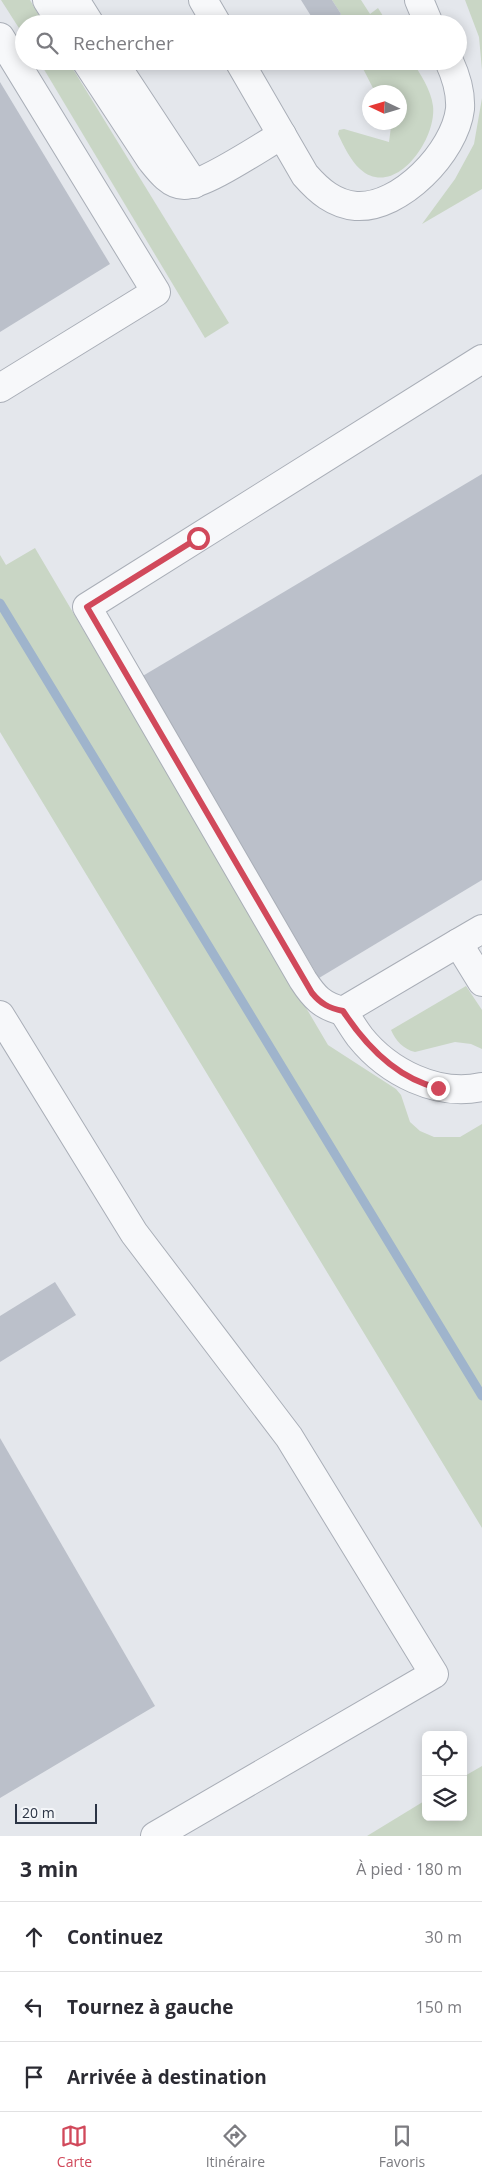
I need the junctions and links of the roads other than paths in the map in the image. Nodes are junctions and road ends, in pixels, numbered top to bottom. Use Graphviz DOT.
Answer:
graph roads {
  1 [pos="47,0"];
  2 [pos="75,0"];
  3 [pos="203,0"];
  4 [pos="420,0"];
  5 [pos="56,15"];
  6 [pos="84,15"];
  7 [pos="212,15"];
  8 [pos="426,15"];
  9 [pos="0,37"];
  10 [pos="15,62"];
  11 [pos="20,70"];
  12 [pos="92,70"];
  13 [pos="119,70"];
  14 [pos="244,70"];
  15 [pos="452,70"];
  16 [pos="282,135"];
  17 [pos="194,184"];
  18 [pos="482,359"];
  19 [pos="0,388"];
  20 [pos="482,929"];
  21 [pos="458,943"];
  22 [pos="482,982"];
  23 [pos="343,1011"];
  24 [pos="0,1015"];
  25 [pos="482,1087"];
  26 [pos="155,1836"];
  1 -- 5 [label="street"];
  2 -- 6 [label="street"];
  3 -- 7 [label="street"];
  4 -- 8 [label="street"];
  9 -- 10 [label="street"];
  11 -- 19 [label="street"];
  12 -- 17 [label="street"];
  13 -- 17 [label="street"];
  14 -- 16 [label="street"];
  15 -- 16 [label="street"];
  16 -- 17 [label="street"];
  18 -- 23 [label="street"];
  20 -- 21 [label="street"];
  21 -- 22 [label="street"];
  21 -- 23 [label="street"];
  23 -- 25 [label="street"];
  24 -- 26 [label="street"];
}
